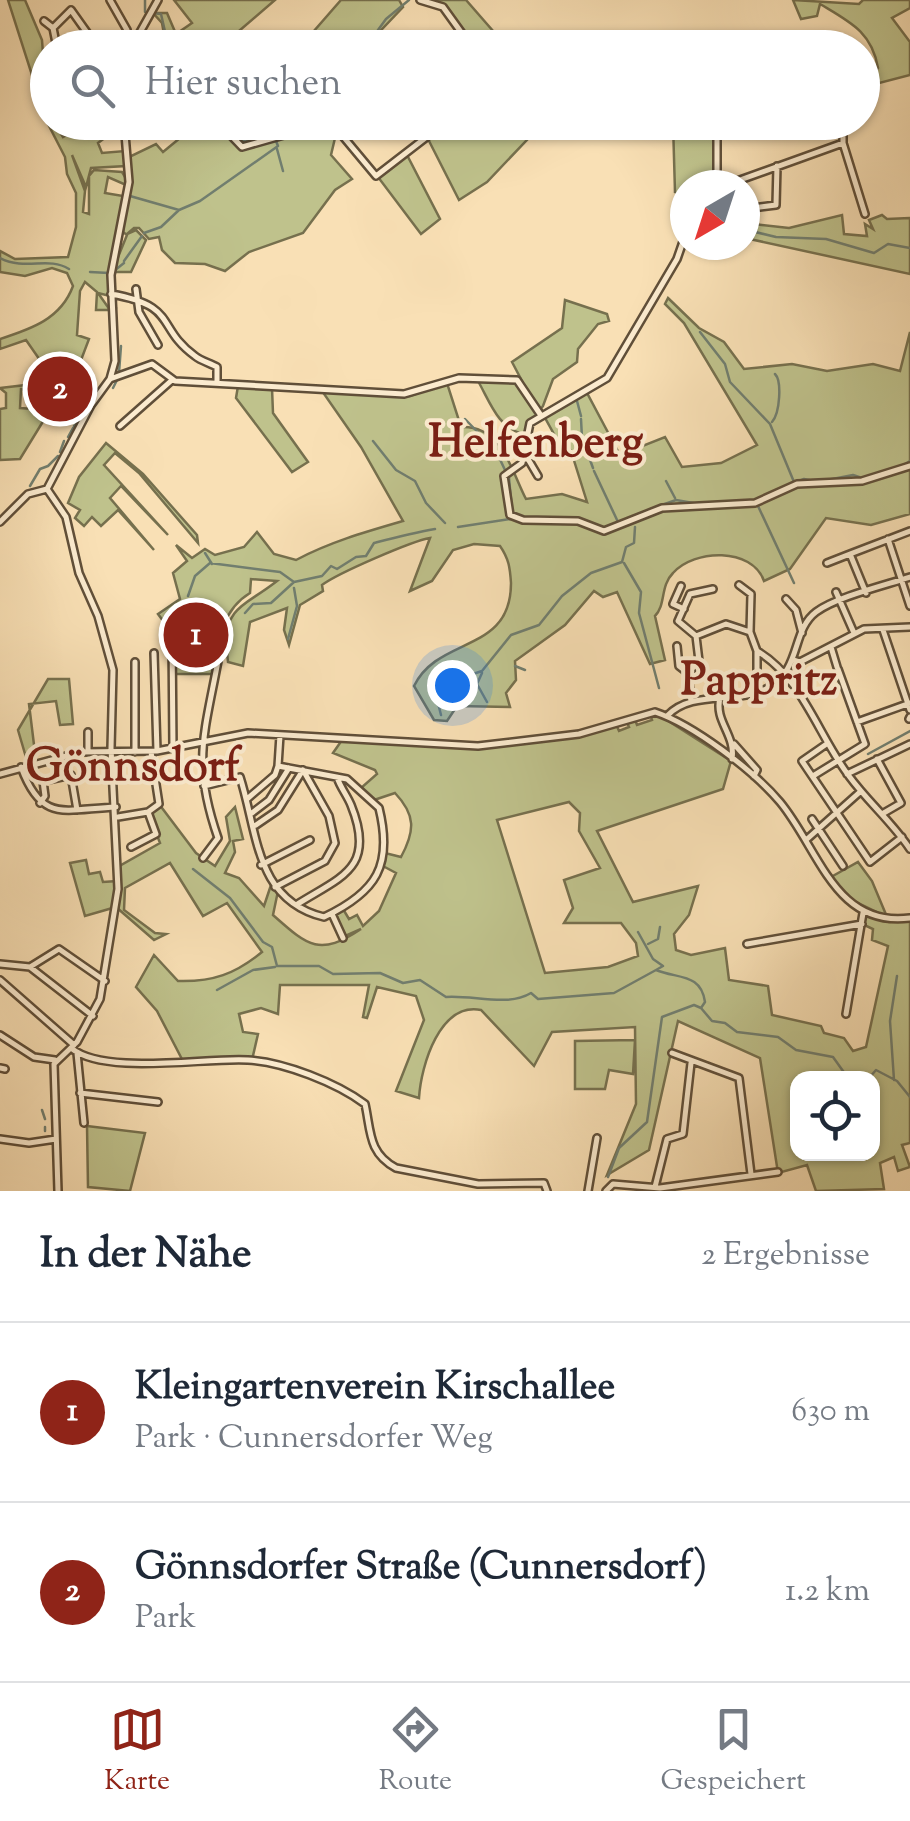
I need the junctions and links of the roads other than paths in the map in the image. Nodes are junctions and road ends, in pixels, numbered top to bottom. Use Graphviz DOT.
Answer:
graph roads {
  1 [pos="110,0"];
  2 [pos="158,0"];
  3 [pos="420,0"];
  4 [pos="44,21"];
  5 [pos="53,28"];
  6 [pos="85,30"];
  7 [pos="126,30"];
  8 [pos="142,30"];
  9 [pos="462,30"];
  10 [pos="126,140"];
  11 [pos="235,140"];
  12 [pos="266,140"];
  13 [pos="346,140"];
  14 [pos="423,140"];
  15 [pos="718,140"];
  16 [pos="843,142"];
  17 [pos="777,166"];
  18 [pos="717,170"];
  19 [pos="760,172"];
  20 [pos="760,206"];
  21 [pos="865,214"];
  22 [pos="675,260"];
  23 [pos="136,289"];
  24 [pos="111,294"];
  25 [pos="136,299"];
  26 [pos="158,345"];
  27 [pos="114,376"];
  28 [pos="172,380"];
  29 [pos="216,384"];
  30 [pos="540,414"];
  31 [pos="120,426"];
  32 [pos="525,463"];
  33 [pos="910,466"];
  34 [pos="538,476"];
  35 [pos="47,489"];
  36 [pos="0,522"];
  37 [pos="910,531"];
  38 [pos="888,539"];
  39 [pos="850,554"];
  40 [pos="827,563"];
  41 [pos="910,577"];
  42 [pos="901,580"];
  43 [pos="682,586"];
  44 [pos="739,586"];
  45 [pos="713,589"];
  46 [pos="836,592"];
  47 [pos="866,593"];
  48 [pos="786,599"];
  49 [pos="842,602"];
  50 [pos="910,606"];
  51 [pos="684,609"];
  52 [pos="910,627"];
  53 [pos="883,630"];
  54 [pos="750,632"];
  55 [pos="854,633"];
  56 [pos="802,634"];
  57 [pos="172,636"];
  58 [pos="696,636"];
  59 [pos="677,646"];
  60 [pos="831,647"];
  61 [pos="757,651"];
  62 [pos="154,653"];
  63 [pos="794,660"];
  64 [pos="218,661"];
  65 [pos="135,662"];
  66 [pos="688,672"];
  67 [pos="757,672"];
  68 [pos="783,676"];
  69 [pos="720,698"];
  70 [pos="690,702"];
  71 [pos="909,711"];
  72 [pos="669,718"];
  73 [pos="857,722"];
  74 [pos="88,732"];
  75 [pos="280,734"];
  76 [pos="828,743"];
  77 [pos="201,744"];
  78 [pos="734,744"];
  79 [pos="910,744"];
  80 [pos="88,750"];
  81 [pos="173,750"];
  82 [pos="134,752"];
  83 [pos="154,752"];
  84 [pos="112,753"];
  85 [pos="732,759"];
  86 [pos="838,759"];
  87 [pos="877,759"];
  88 [pos="278,766"];
  89 [pos="21,768"];
  90 [pos="289,768"];
  91 [pos="303,770"];
  92 [pos="848,772"];
  93 [pos="0,774"];
  94 [pos="754,776"];
  95 [pos="812,776"];
  96 [pos="338,777"];
  97 [pos="204,786"];
  98 [pos="861,791"];
  99 [pos="247,799"];
  100 [pos="40,803"];
  101 [pos="116,806"];
  102 [pos="78,810"];
  103 [pos="148,812"];
  104 [pos="252,813"];
  105 [pos="835,814"];
  106 [pos="882,814"];
  107 [pos="118,817"];
  108 [pos="812,819"];
  109 [pos="256,826"];
  110 [pos="820,831"];
  111 [pos="902,838"];
  112 [pos="310,840"];
  113 [pos="806,840"];
  114 [pos="131,846"];
  115 [pos="910,848"];
  116 [pos="203,858"];
  117 [pos="261,865"];
  118 [pos="843,866"];
  119 [pos="275,887"];
  120 [pos="296,905"];
  121 [pos="863,912"];
  122 [pos="332,914"];
  123 [pos="910,918"];
  124 [pos="862,924"];
  125 [pos="343,938"];
  126 [pos="747,944"];
  127 [pos="0,964"];
  128 [pos="30,966"];
  129 [pos="0,980"];
  130 [pos="105,981"];
  131 [pos="846,1014"];
  132 [pos="93,1016"];
  133 [pos="0,1035"];
  134 [pos="74,1048"];
  135 [pos="672,1053"];
  136 [pos="55,1060"];
  137 [pos="691,1063"];
  138 [pos="80,1093"];
  139 [pos="158,1102"];
  140 [pos="84,1123"];
  141 [pos="0,1138"];
  142 [pos="597,1138"];
  143 [pos="56,1139"];
  144 [pos="778,1172"];
  145 [pos="751,1174"];
  146 [pos="655,1187"];
  147 [pos="547,1188"];
  148 [pos="58,1191"];
  149 [pos="588,1191"];
  150 [pos="606,1191"];
  1 -- 7 [label="street"];
  2 -- 8 [label="street"];
  3 -- 9 [label="street"];
  4 -- 5 [label="street"];
  5 -- 6 [label="street"];
  10 -- 24 [label="street"];
  11 -- 12 [label="street"];
  13 -- 14 [label="street"];
  15 -- 18 [label="street"];
  16 -- 17 [label="street"];
  16 -- 21 [label="street"];
  17 -- 19 [label="street"];
  17 -- 20 [label="street"];
  22 -- 30 [label="street"];
  23 -- 25 [label="street"];
  24 -- 25 [label="street"];
  24 -- 27 [label="street"];
  25 -- 26 [label="street"];
  25 -- 29 [label="street"];
  27 -- 28 [label="street"];
  27 -- 35 [label="street"];
  28 -- 29 [label="street"];
  28 -- 31 [label="street"];
  29 -- 30 [label="street"];
  30 -- 32 [label="street"];
  32 -- 33 [label="street"];
  32 -- 34 [label="street"];
  35 -- 36 [label="street"];
  35 -- 84 [label="street"];
  37 -- 38 [label="street"];
  38 -- 39 [label="street"];
  38 -- 42 [label="street"];
  39 -- 40 [label="street"];
  39 -- 47 [label="street"];
  41 -- 42 [label="street"];
  42 -- 47 [label="street"];
  42 -- 50 [label="street"];
  43 -- 51 [label="street"];
  44 -- 54 [label="street"];
  45 -- 51 [label="street"];
  46 -- 49 [label="street"];
  47 -- 49 [label="street"];
  48 -- 56 [label="street"];
  49 -- 55 [label="street"];
  49 -- 56 [label="street"];
  51 -- 58 [label="street"];
  52 -- 53 [label="street"];
  53 -- 55 [label="street"];
  53 -- 71 [label="street"];
  54 -- 58 [label="street"];
  54 -- 61 [label="street"];
  55 -- 60 [label="street"];
  56 -- 63 [label="street"];
  57 -- 81 [label="street"];
  58 -- 66 [label="street"];
  59 -- 66 [label="street"];
  60 -- 63 [label="street"];
  60 -- 73 [label="street"];
  61 -- 67 [label="street"];
  61 -- 68 [label="street"];
  62 -- 83 [label="street"];
  63 -- 68 [label="street"];
  64 -- 77 [label="street"];
  65 -- 82 [label="street"];
  66 -- 70 [label="street"];
  68 -- 69 [label="street"];
  68 -- 76 [label="street"];
  69 -- 70 [label="street"];
  69 -- 78 [label="street"];
  70 -- 72 [label="street"];
  71 -- 73 [label="street"];
  72 -- 75 [label="street"];
  72 -- 85 [label="street"];
  73 -- 86 [label="street"];
  74 -- 80 [label="street"];
  75 -- 77 [label="street"];
  75 -- 88 [label="street"];
  76 -- 86 [label="street"];
  76 -- 95 [label="street"];
  77 -- 81 [label="street"];
  77 -- 97 [label="street"];
  78 -- 85 [label="street"];
  78 -- 94 [label="street"];
  79 -- 87 [label="street"];
  80 -- 84 [label="street"];
  80 -- 89 [label="street"];
  81 -- 83 [label="street"];
  82 -- 83 [label="street"];
  82 -- 84 [label="street"];
  83 -- 103 [label="street"];
  84 -- 101 [label="street"];
  85 -- 94 [label="street"];
  86 -- 92 [label="street"];
  86 -- 95 [label="street"];
  87 -- 92 [label="street"];
  87 -- 106 [label="street"];
  88 -- 90 [label="street"];
  88 -- 99 [label="street"];
  89 -- 93 [label="street"];
  89 -- 100 [label="street"];
  90 -- 91 [label="street"];
  90 -- 104 [label="street"];
  91 -- 96 [label="street"];
  91 -- 109 [label="street"];
  91 -- 119 [label="street"];
  92 -- 98 [label="street"];
  94 -- 113 [label="street"];
  95 -- 105 [label="street"];
  96 -- 120 [label="street"];
  96 -- 122 [label="street"];
  97 -- 99 [label="street"];
  97 -- 116 [label="street"];
  98 -- 105 [label="street"];
  98 -- 106 [label="street"];
  99 -- 104 [label="street"];
  100 -- 102 [label="street"];
  100 -- 102 [label="street"];
  101 -- 102 [label="street"];
  101 -- 130 [label="street"];
  103 -- 107 [label="street"];
  103 -- 114 [label="street"];
  104 -- 109 [label="street"];
  105 -- 110 [label="street"];
  105 -- 111 [label="street"];
  106 -- 111 [label="street"];
  108 -- 110 [label="street"];
  109 -- 117 [label="street"];
  110 -- 113 [label="street"];
  110 -- 118 [label="street"];
  111 -- 115 [label="street"];
  112 -- 117 [label="street"];
  113 -- 121 [label="street"];
  117 -- 119 [label="street"];
  119 -- 120 [label="street"];
  120 -- 122 [label="street"];
  121 -- 123 [label="street"];
  121 -- 124 [label="street"];
  122 -- 125 [label="street"];
  124 -- 126 [label="street"];
  124 -- 131 [label="street"];
  127 -- 128 [label="street"];
  128 -- 130 [label="street"];
  128 -- 132 [label="street"];
  129 -- 134 [label="street"];
  130 -- 132 [label="street"];
  132 -- 134 [label="street"];
  133 -- 136 [label="street"];
  134 -- 136 [label="street"];
  134 -- 138 [label="street"];
  134 -- 147 [label="street"];
  135 -- 137 [label="street"];
  136 -- 143 [label="street"];
  137 -- 145 [label="street"];
  137 -- 146 [label="street"];
  138 -- 139 [label="street"];
  138 -- 140 [label="street"];
  141 -- 143 [label="street"];
  142 -- 149 [label="street"];
  143 -- 148 [label="street"];
  144 -- 145 [label="street"];
  145 -- 146 [label="street"];
  146 -- 150 [label="street"];
}
